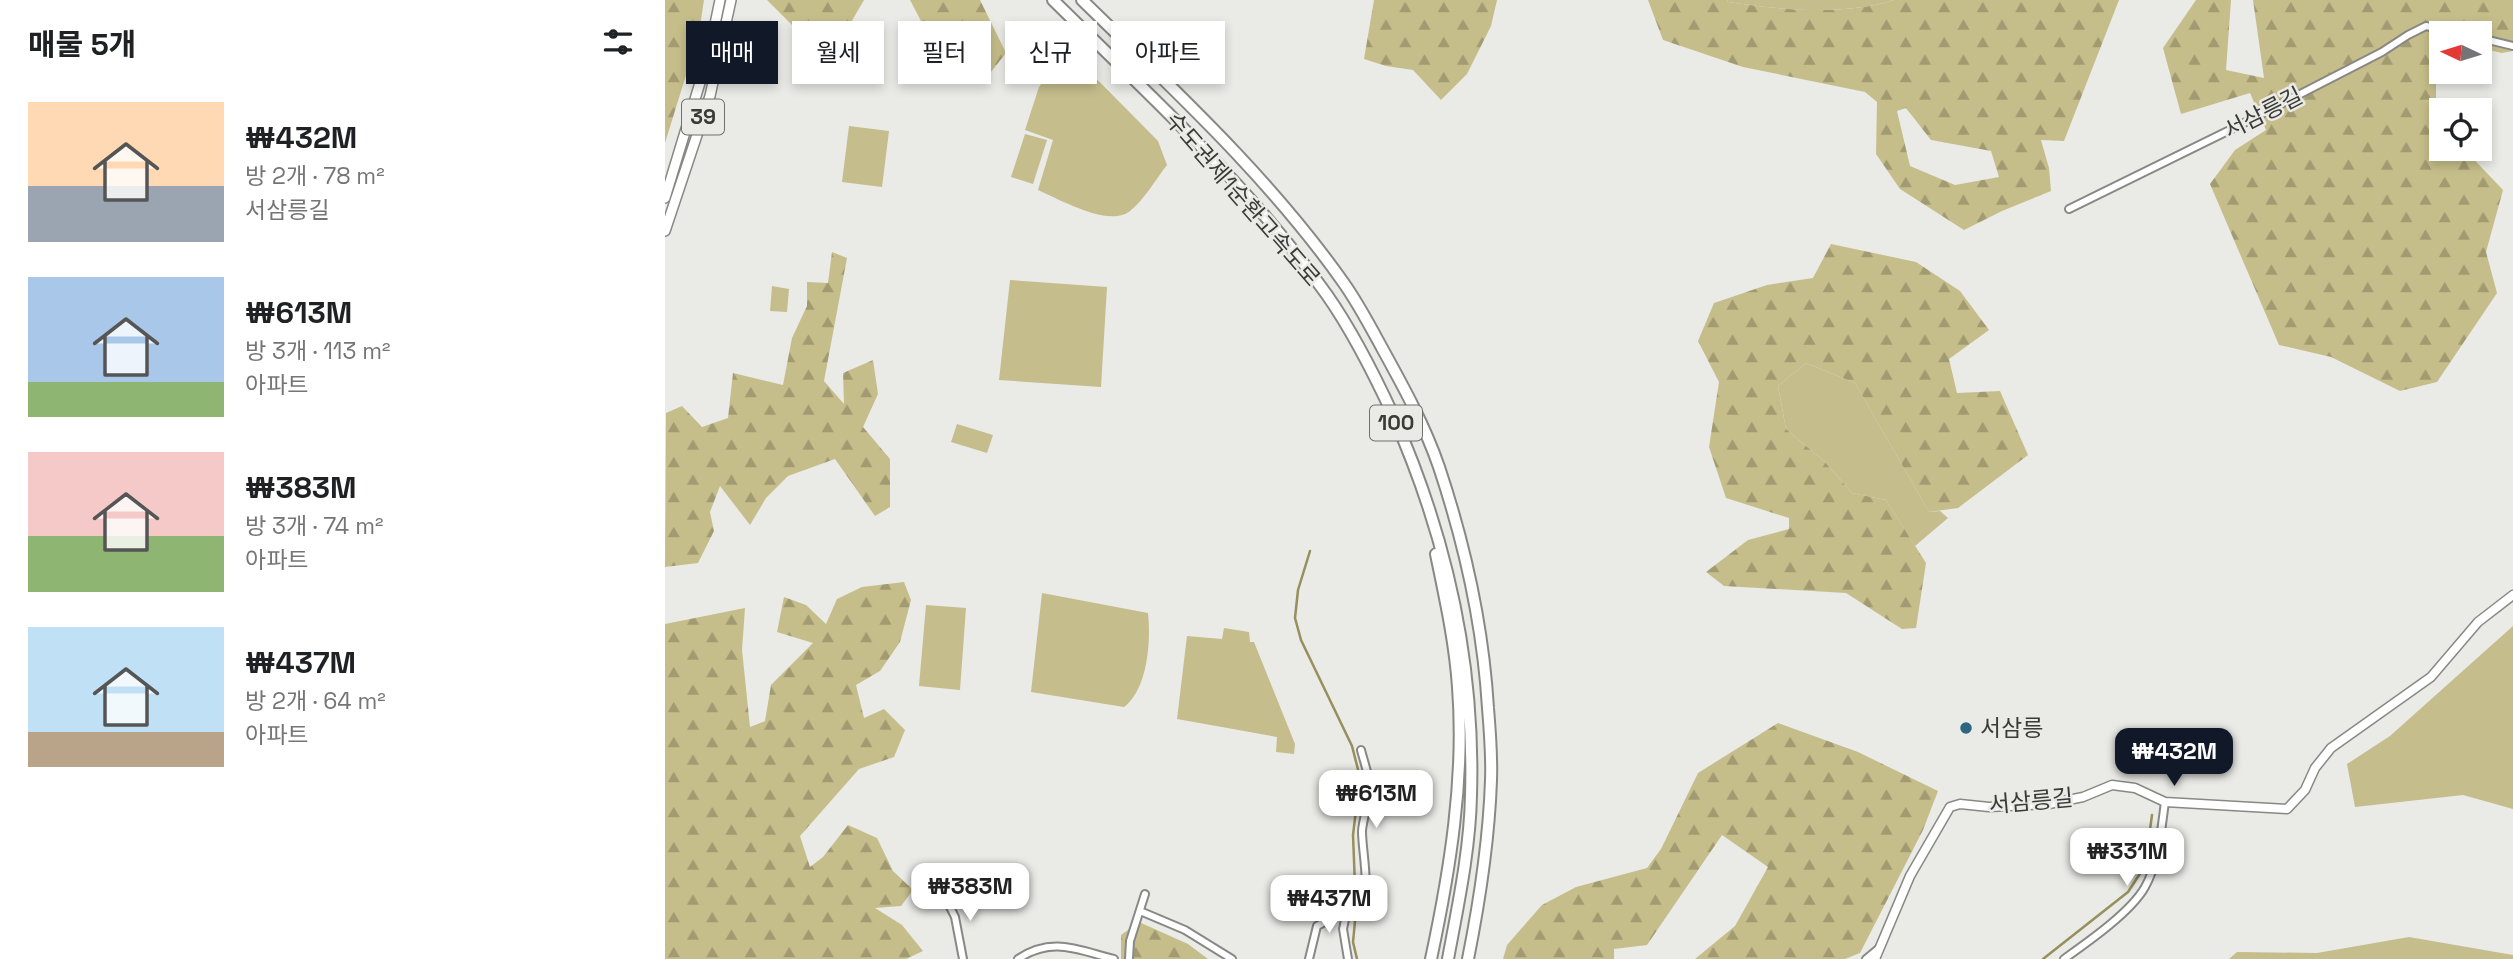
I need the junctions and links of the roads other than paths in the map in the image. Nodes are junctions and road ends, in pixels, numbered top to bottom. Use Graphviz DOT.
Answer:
graph roads {
  1 [pos="720,0"];
  2 [pos="731,0"];
  3 [pos="1053,0"];
  4 [pos="1082,0"];
  5 [pos="2429,27"];
  6 [pos="2492,41"];
  7 [pos="2513,46"];
  8 [pos="665,198"];
  9 [pos="2069,209"];
  10 [pos="665,231"];
  11 [pos="1418,473"];
  12 [pos="2513,595"];
  13 [pos="1361,750"];
  14 [pos="2165,802"];
  15 [pos="1145,894"];
  16 [pos="945,897"];
  17 [pos="1349,910"];
  18 [pos="1140,911"];
  19 [pos="1878,950"];
  20 [pos="963,959"];
  21 [pos="1018,959"];
  22 [pos="1114,959"];
  23 [pos="1129,959"];
  24 [pos="1232,959"];
  25 [pos="1309,959"];
  26 [pos="1348,959"];
  27 [pos="1429,959"];
  28 [pos="1448,959"];
  29 [pos="1469,959"];
  30 [pos="1866,959"];
  31 [pos="1875,959"];
  32 [pos="2064,959"];
  1 -- 8 [label="main road, 39"];
  2 -- 10 [label="main road, 39"];
  3 -- 11 [label="highway, 수도권제1순환고속도로 / 100"];
  4 -- 29 [label="highway, 수도권제1순환고속도로 / 100"];
  5 -- 9 [label="street, 서삼릉길"];
  6 -- 7 [label="street"];
  11 -- 27 [label="highway"];
  11 -- 28 [label="highway, 수도권제1순환고속도로 / 100"];
  12 -- 14 [label="street, 서삼릉길"];
  13 -- 17 [label="street"];
  14 -- 19 [label="street, 서삼릉길"];
  14 -- 32 [label="street"];
  15 -- 18 [label="street"];
  16 -- 20 [label="street"];
  17 -- 25 [label="street"];
  17 -- 26 [label="street"];
  18 -- 23 [label="street"];
  18 -- 24 [label="street"];
  19 -- 30 [label="street, 서삼릉길"];
  19 -- 31 [label="street, 서삼릉길"];
  21 -- 22 [label="street"];
}
